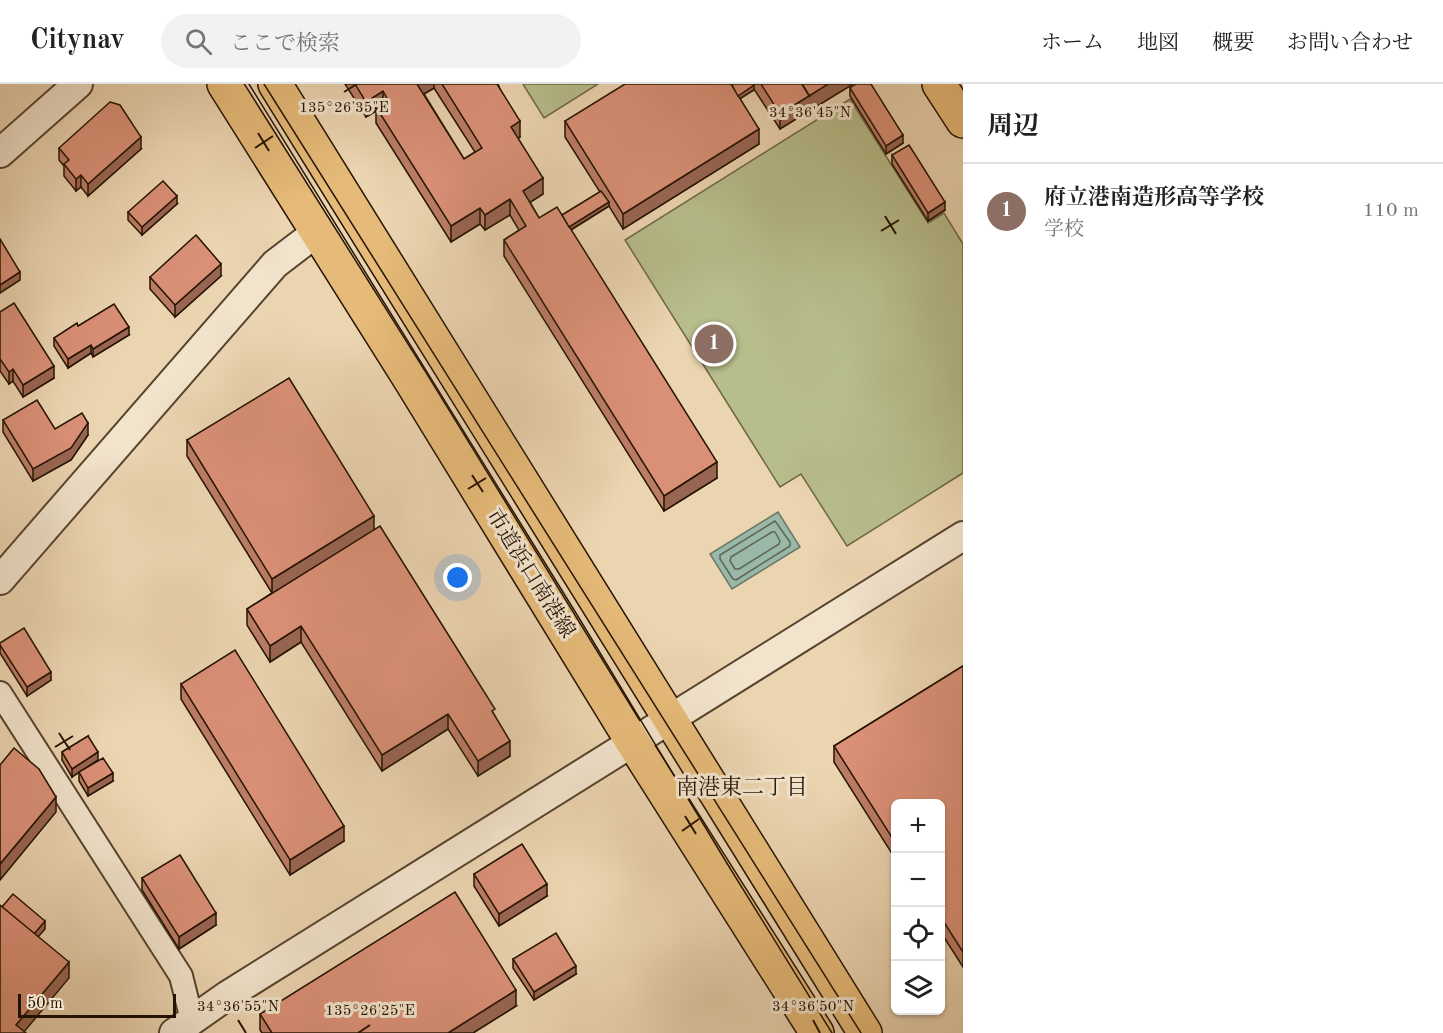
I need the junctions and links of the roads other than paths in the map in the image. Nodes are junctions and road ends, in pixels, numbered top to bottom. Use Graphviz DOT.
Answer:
graph roads {
  1 [pos="78,84"];
  2 [pos="224,84"];
  3 [pos="274,84"];
  4 [pos="927,84"];
  5 [pos="939,84"];
  6 [pos="963,121"];
  7 [pos="963,140"];
  8 [pos="0,153"];
  9 [pos="317,232"];
  10 [pos="963,536"];
  11 [pos="0,580"];
  12 [pos="0,693"];
  13 [pos="668,719"];
  14 [pos="632,741"];
  15 [pos="188,1029"];
  16 [pos="817,1033"];
  17 [pos="865,1033"];
  1 -- 8 [label="street"];
  2 -- 9 [label="main road, 市道浜口南港線"];
  3 -- 13 [label="main road, 市道浜口南港線"];
  4 -- 7 [label="street"];
  5 -- 6 [label="main road"];
  9 -- 11 [label="street"];
  9 -- 14 [label="main road, 市道浜口南港線"];
  10 -- 13 [label="street"];
  12 -- 15 [label="street"];
  13 -- 14 [label="street"];
  13 -- 17 [label="main road, 市道浜口南港線"];
  14 -- 15 [label="street"];
  14 -- 16 [label="main road, 市道浜口南港線"];
}
